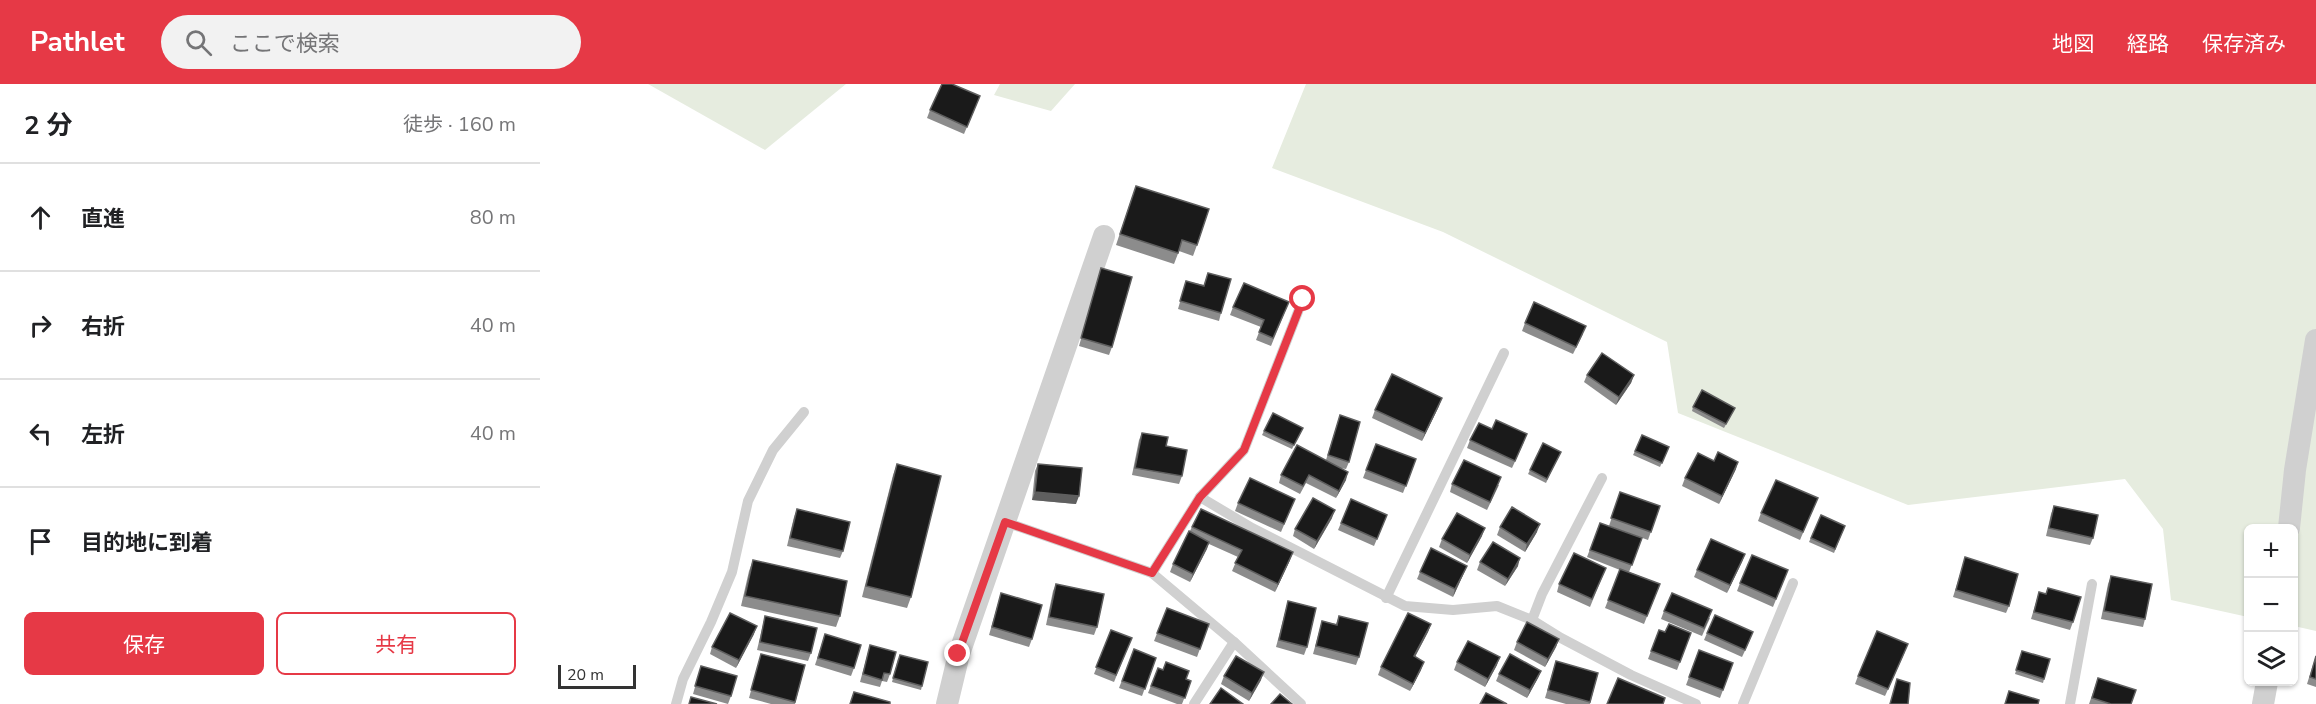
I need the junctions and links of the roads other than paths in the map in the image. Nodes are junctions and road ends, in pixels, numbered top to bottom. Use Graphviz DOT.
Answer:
graph roads {
  1 [pos="1104,236"];
  2 [pos="1303,299"];
  3 [pos="2316,340"];
  4 [pos="1504,353"];
  5 [pos="804,412"];
  6 [pos="1602,478"];
  7 [pos="1200,497"];
  8 [pos="1005,522"];
  9 [pos="2289,524"];
  10 [pos="1152,573"];
  11 [pos="1793,583"];
  12 [pos="2092,584"];
  13 [pos="1386,598"];
  14 [pos="1532,620"];
  15 [pos="1234,642"];
  16 [pos="2266,686"];
  17 [pos="676,704"];
  18 [pos="946,704"];
  19 [pos="1194,704"];
  20 [pos="1302,704"];
  21 [pos="1696,704"];
  22 [pos="1743,704"];
  23 [pos="2070,704"];
  24 [pos="2264,704"];
  1 -- 8 [label="street"];
  2 -- 7 [label="lane"];
  3 -- 9 [label="street"];
  4 -- 13 [label="lane"];
  5 -- 17 [label="lane"];
  6 -- 14 [label="lane"];
  7 -- 10 [label="lane"];
  7 -- 13 [label="lane"];
  8 -- 10 [label="lane"];
  8 -- 18 [label="street"];
  10 -- 15 [label="lane"];
  11 -- 22 [label="lane"];
  12 -- 23 [label="lane"];
  13 -- 14 [label="lane"];
  14 -- 21 [label="lane"];
  15 -- 19 [label="lane"];
  15 -- 20 [label="lane"];
  16 -- 24 [label="street"];
}
